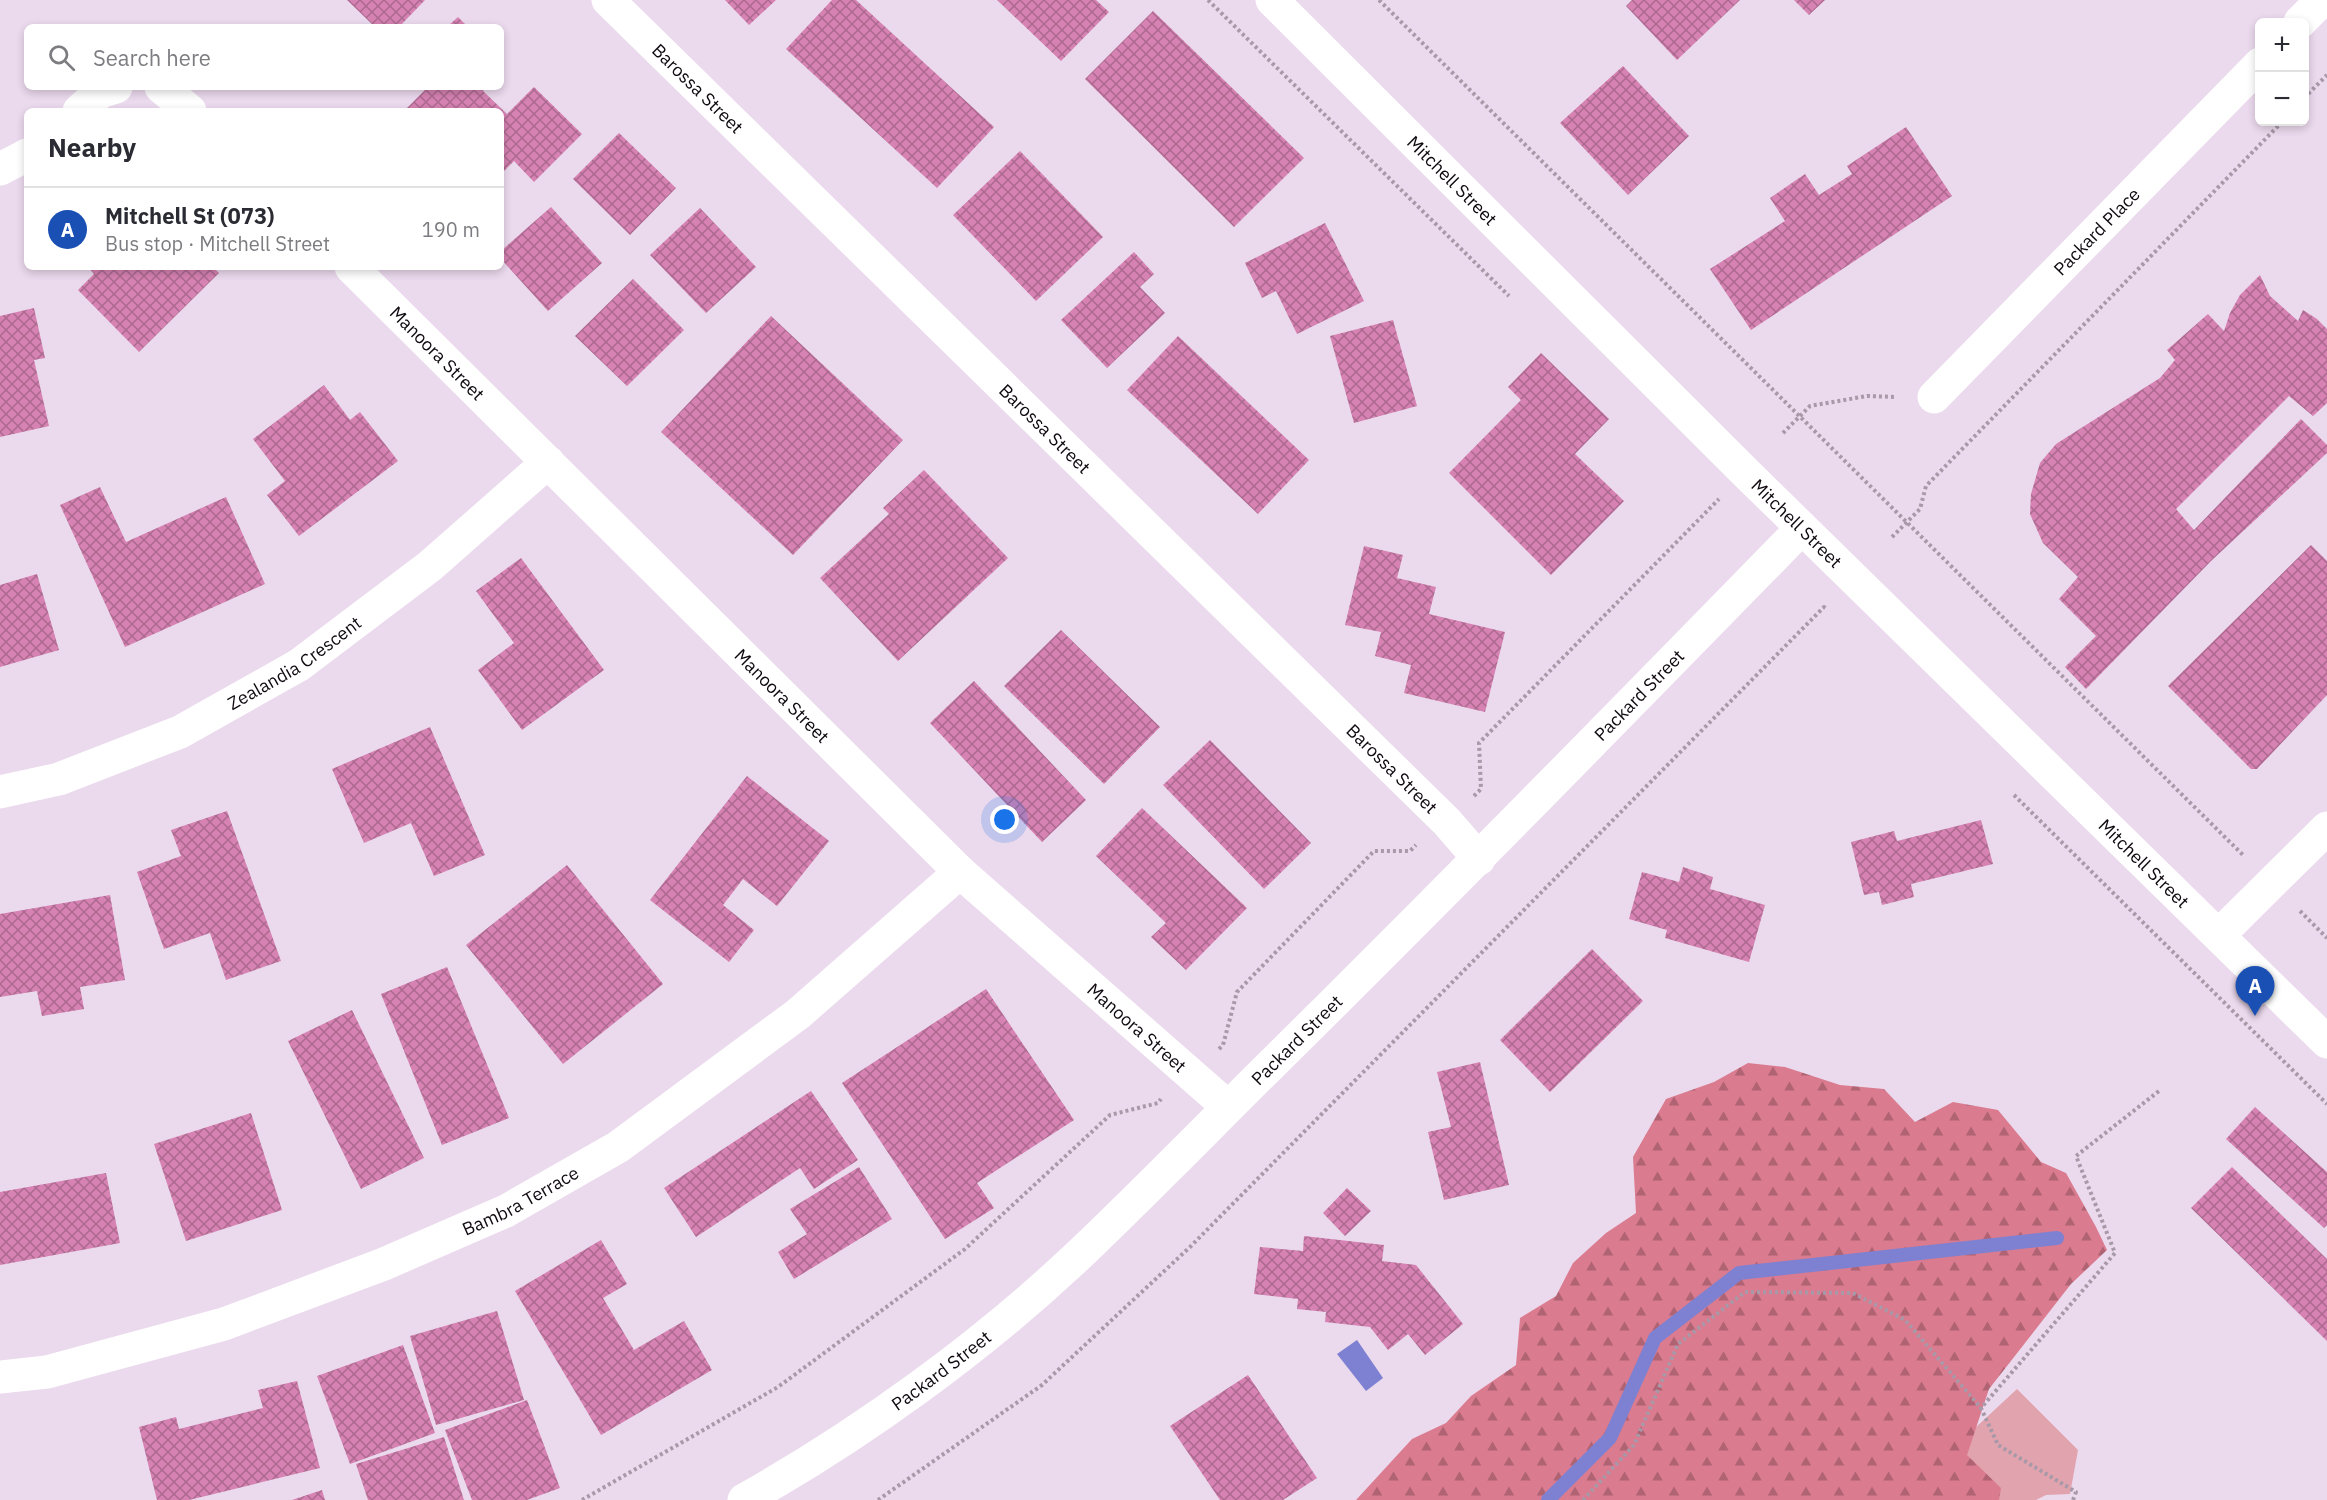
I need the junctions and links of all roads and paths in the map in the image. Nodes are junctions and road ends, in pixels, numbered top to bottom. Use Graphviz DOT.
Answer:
graph roads {
  1 [pos="608,0"];
  2 [pos="1208,0"];
  3 [pos="1272,0"];
  4 [pos="1379,0"];
  5 [pos="2322,0"];
  6 [pos="2304,18"];
  7 [pos="2255,68"];
  8 [pos="2327,75"];
  9 [pos="106,90"];
  10 [pos="165,90"];
  11 [pos="2309,93"];
  12 [pos="82,108"];
  13 [pos="186,108"];
  14 [pos="2278,126"];
  15 [pos="24,157"];
  16 [pos="0,169"];
  17 [pos="354,270"];
  18 [pos="1513,301"];
  19 [pos="1872,396"];
  20 [pos="1934,397"];
  21 [pos="1783,433"];
  22 [pos="548,462"];
  23 [pos="1708,493"];
  24 [pos="1907,522"];
  25 [pos="1802,528"];
  26 [pos="1892,537"];
  27 [pos="1832,616"];
  28 [pos="0,792"];
  29 [pos="2011,792"];
  30 [pos="1447,822"];
  31 [pos="2327,828"];
  32 [pos="1479,859"];
  33 [pos="2252,863"];
  34 [pos="960,872"];
  35 [pos="2293,904"];
  36 [pos="2218,935"];
  37 [pos="2327,938"];
  38 [pos="2327,1042"];
  39 [pos="1223,1045"];
  40 [pos="2159,1091"];
  41 [pos="1158,1103"];
  42 [pos="2327,1104"];
  43 [pos="1228,1107"];
  44 [pos="0,1377"];
  45 [pos="1982,1408"];
  46 [pos="582,1500"];
  47 [pos="744,1500"];
  48 [pos="878,1500"];
  49 [pos="1583,1500"];
  50 [pos="2073,1500"];
  1 -- 30 [label="street, Barossa Street"];
  2 -- 18 [label="path"];
  3 -- 25 [label="street, Mitchell Street"];
  4 -- 24 [label="path"];
  5 -- 6 [label="street"];
  7 -- 20 [label="street, Packard Place"];
  8 -- 11 [label="path"];
  9 -- 12 [label="street"];
  10 -- 13 [label="street"];
  14 -- 24 [label="path"];
  15 -- 16 [label="street"];
  17 -- 22 [label="street, Manoora Street"];
  19 -- 21 [label="path"];
  22 -- 28 [label="street, Zealandia Crescent"];
  22 -- 34 [label="street, Manoora Street"];
  23 -- 30 [label="path"];
  24 -- 26 [label="path"];
  24 -- 33 [label="path"];
  25 -- 32 [label="street, Packard Street"];
  25 -- 36 [label="street, Mitchell Street"];
  27 -- 48 [label="path"];
  29 -- 42 [label="path"];
  30 -- 32 [label="street, Barossa Street"];
  30 -- 39 [label="path"];
  31 -- 36 [label="street"];
  32 -- 43 [label="street, Packard Street"];
  34 -- 43 [label="street, Manoora Street"];
  34 -- 44 [label="street, Bambra Terrace"];
  35 -- 37 [label="path"];
  36 -- 38 [label="street, Mitchell Street"];
  40 -- 45 [label="path"];
  41 -- 46 [label="path"];
  43 -- 47 [label="street, Packard Street"];
  45 -- 49 [label="path"];
  45 -- 50 [label="path"];
}
